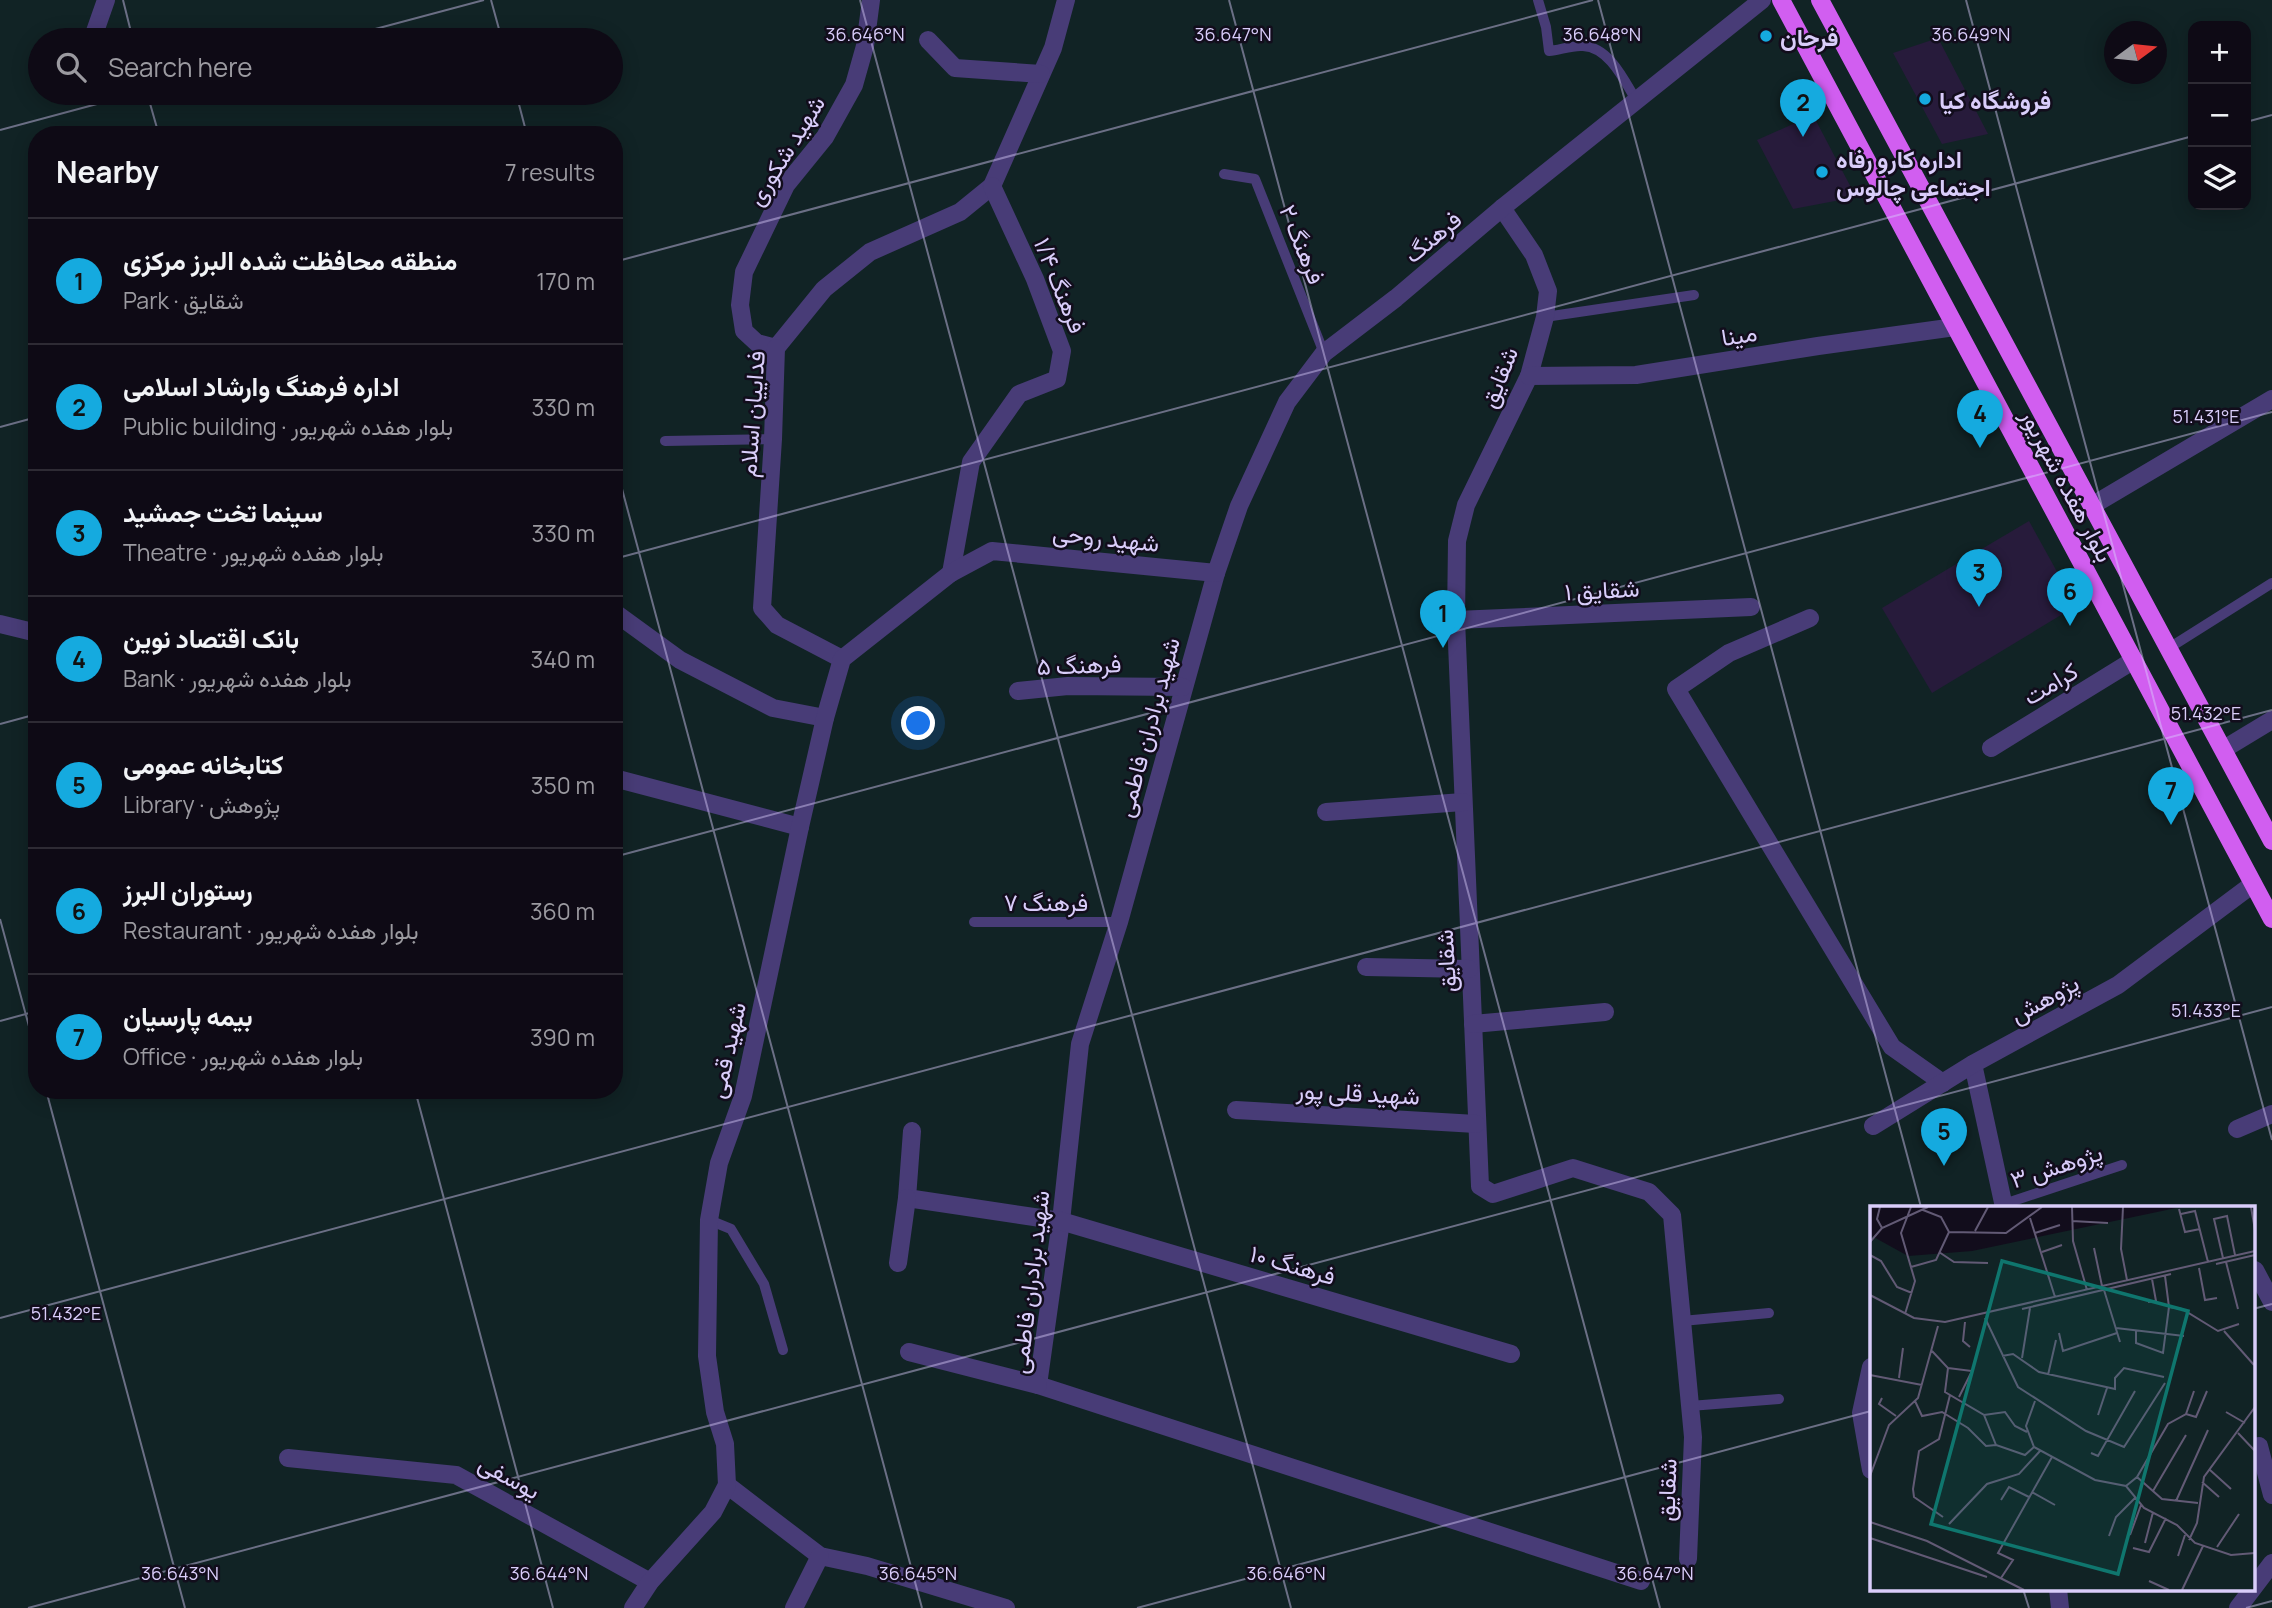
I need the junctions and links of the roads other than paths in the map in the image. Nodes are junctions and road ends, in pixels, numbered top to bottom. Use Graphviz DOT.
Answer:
graph roads {
  1 [pos="106,0"];
  2 [pos="871,0"];
  3 [pos="1066,0"];
  4 [pos="1538,0"];
  5 [pos="1762,0"];
  6 [pos="1781,0"];
  7 [pos="1819,0"];
  8 [pos="96,28"];
  9 [pos="928,40"];
  10 [pos="1041,74"];
  11 [pos="1636,100"];
  12 [pos="1224,174"];
  13 [pos="992,186"];
  14 [pos="1502,208"];
  15 [pos="1695,295"];
  16 [pos="1545,317"];
  17 [pos="1955,327"];
  18 [pos="776,348"];
  19 [pos="1324,353"];
  20 [pos="1529,376"];
  21 [pos="2272,399"];
  22 [pos="774,439"];
  23 [pos="665,441"];
  24 [pos="2092,505"];
  25 [pos="951,573"];
  26 [pos="1216,573"];
  27 [pos="2272,583"];
  28 [pos="1751,607"];
  29 [pos="1810,618"];
  30 [pos="623,619"];
  31 [pos="1456,620"];
  32 [pos="0,624"];
  33 [pos="28,631"];
  34 [pos="2168,648"];
  35 [pos="842,659"];
  36 [pos="2134,660"];
  37 [pos="1183,687"];
  38 [pos="1018,691"];
  39 [pos="825,718"];
  40 [pos="2272,720"];
  41 [pos="1991,748"];
  42 [pos="2224,749"];
  43 [pos="623,780"];
  44 [pos="1463,802"];
  45 [pos="1326,812"];
  46 [pos="800,827"];
  47 [pos="2272,841"];
  48 [pos="2253,884"];
  49 [pos="2272,919"];
  50 [pos="974,922"];
  51 [pos="1119,922"];
  52 [pos="1366,967"];
  53 [pos="1469,969"];
  54 [pos="1605,1012"];
  55 [pos="1473,1024"];
  56 [pos="1973,1064"];
  57 [pos="1943,1083"];
  58 [pos="1236,1110"];
  59 [pos="2272,1114"];
  60 [pos="1476,1124"];
  61 [pos="1873,1126"];
  62 [pos="2237,1129"];
  63 [pos="912,1131"];
  64 [pos="2122,1165"];
  65 [pos="907,1198"];
  66 [pos="2004,1206"];
  67 [pos="709,1220"];
  68 [pos="1061,1221"];
  69 [pos="898,1263"];
  70 [pos="2255,1270"];
  71 [pos="2272,1302"];
  72 [pos="1769,1313"];
  73 [pos="1682,1321"];
  74 [pos="783,1350"];
  75 [pos="909,1352"];
  76 [pos="1511,1354"];
  77 [pos="1870,1372"];
  78 [pos="1038,1385"];
  79 [pos="1779,1399"];
  80 [pos="1690,1406"];
  81 [pos="2261,1445"];
  82 [pos="288,1458"];
  83 [pos="1870,1465"];
  84 [pos="727,1485"];
  85 [pos="2272,1496"];
  86 [pos="820,1556"];
  87 [pos="1688,1559"];
  88 [pos="2272,1563"];
  89 [pos="1641,1581"];
  90 [pos="650,1582"];
  91 [pos="2254,1587"];
  92 [pos="2058,1590"];
  93 [pos="2252,1590"];
  94 [pos="633,1608"];
  95 [pos="794,1608"];
  96 [pos="1006,1608"];
  97 [pos="2060,1608"];
  98 [pos="2238,1608"];
  1 -- 8 [label="street"];
  2 -- 18 [label="street, شهید شکوری"];
  3 -- 10 [label="street, فداییان اسلام"];
  4 -- 11 [label="lane"];
  5 -- 11 [label="street, فرهنگ"];
  6 -- 17 [label="main road, بلوار هفده شهریور"];
  7 -- 24 [label="main road, بلوار هفده شهریور"];
  9 -- 10 [label="street"];
  10 -- 13 [label="street, فداییان اسلام"];
  11 -- 14 [label="street, فرهنگ"];
  12 -- 19 [label="lane, فرهنگ ۲"];
  13 -- 18 [label="street, فداییان اسلام"];
  13 -- 25 [label="street, فرهنگ ۱/۴"];
  14 -- 16 [label="street, شقایق"];
  14 -- 19 [label="street, فرهنگ"];
  15 -- 16 [label="lane"];
  16 -- 20 [label="street, شقایق"];
  17 -- 20 [label="street, مینا"];
  17 -- 36 [label="main road, بلوار هفده شهریور"];
  18 -- 22 [label="street, فداییان اسلام"];
  19 -- 26 [label="street, فرهنگ"];
  20 -- 31 [label="street, شقایق"];
  21 -- 24 [label="street"];
  22 -- 23 [label="lane"];
  22 -- 35 [label="street, فداییان اسلام"];
  24 -- 34 [label="main road, بلوار هفده شهریور"];
  25 -- 26 [label="street, شهید روحی"];
  25 -- 35 [label="street"];
  26 -- 37 [label="street, شهید برادران فاطمی"];
  27 -- 34 [label="lane"];
  28 -- 31 [label="street, شقایق ۱"];
  29 -- 57 [label="street"];
  30 -- 39 [label="street"];
  31 -- 44 [label="street, شقایق"];
  32 -- 33 [label="street"];
  34 -- 42 [label="main road, بلوار هفده شهریور"];
  35 -- 39 [label="street, شهید قمی"];
  36 -- 41 [label="street, کرامت"];
  36 -- 48 [label="main road, بلوار هفده شهریور"];
  37 -- 38 [label="street, فرهنگ ۵"];
  37 -- 51 [label="street, شهید برادران فاطمی"];
  39 -- 46 [label="street, شهید قمی"];
  40 -- 42 [label="street"];
  42 -- 47 [label="main road, بلوار هفده شهریور"];
  43 -- 46 [label="street"];
  44 -- 45 [label="street"];
  44 -- 53 [label="street, شقایق"];
  46 -- 67 [label="street, شهید قمی"];
  48 -- 49 [label="main road, بلوار هفده شهریور"];
  48 -- 56 [label="street, پژوهش"];
  50 -- 51 [label="lane, فرهنگ ۷"];
  51 -- 68 [label="street, شهید برادران فاطمی"];
  52 -- 53 [label="street"];
  53 -- 55 [label="street, شقایق"];
  54 -- 55 [label="street"];
  55 -- 60 [label="street, شقایق"];
  56 -- 57 [label="street, پژوهش"];
  56 -- 66 [label="street"];
  57 -- 61 [label="street, پژوهش"];
  58 -- 60 [label="street, شهید قلی پور"];
  59 -- 62 [label="street"];
  60 -- 73 [label="street, شقایق"];
  63 -- 65 [label="street"];
  64 -- 66 [label="lane, پژوهش ۳"];
  65 -- 68 [label="street, فرهنگ ۱۰"];
  65 -- 69 [label="street"];
  67 -- 74 [label="lane"];
  67 -- 84 [label="street, شهید قمی"];
  68 -- 76 [label="street, فرهنگ ۱۰"];
  68 -- 78 [label="street, شهید برادران فاطمی"];
  70 -- 71 [label="street"];
  72 -- 73 [label="lane"];
  73 -- 80 [label="street, شقایق"];
  75 -- 78 [label="street"];
  77 -- 83 [label="street"];
  78 -- 89 [label="street, شهید برادران فاطمی"];
  79 -- 80 [label="lane"];
  80 -- 87 [label="street, شقایق"];
  81 -- 85 [label="street"];
  82 -- 90 [label="street, یوسفی"];
  84 -- 86 [label="street"];
  84 -- 90 [label="street"];
  86 -- 95 [label="street"];
  86 -- 96 [label="street"];
  88 -- 91 [label="street"];
  90 -- 94 [label="street"];
  92 -- 97 [label="street"];
  93 -- 98 [label="street"];
}
